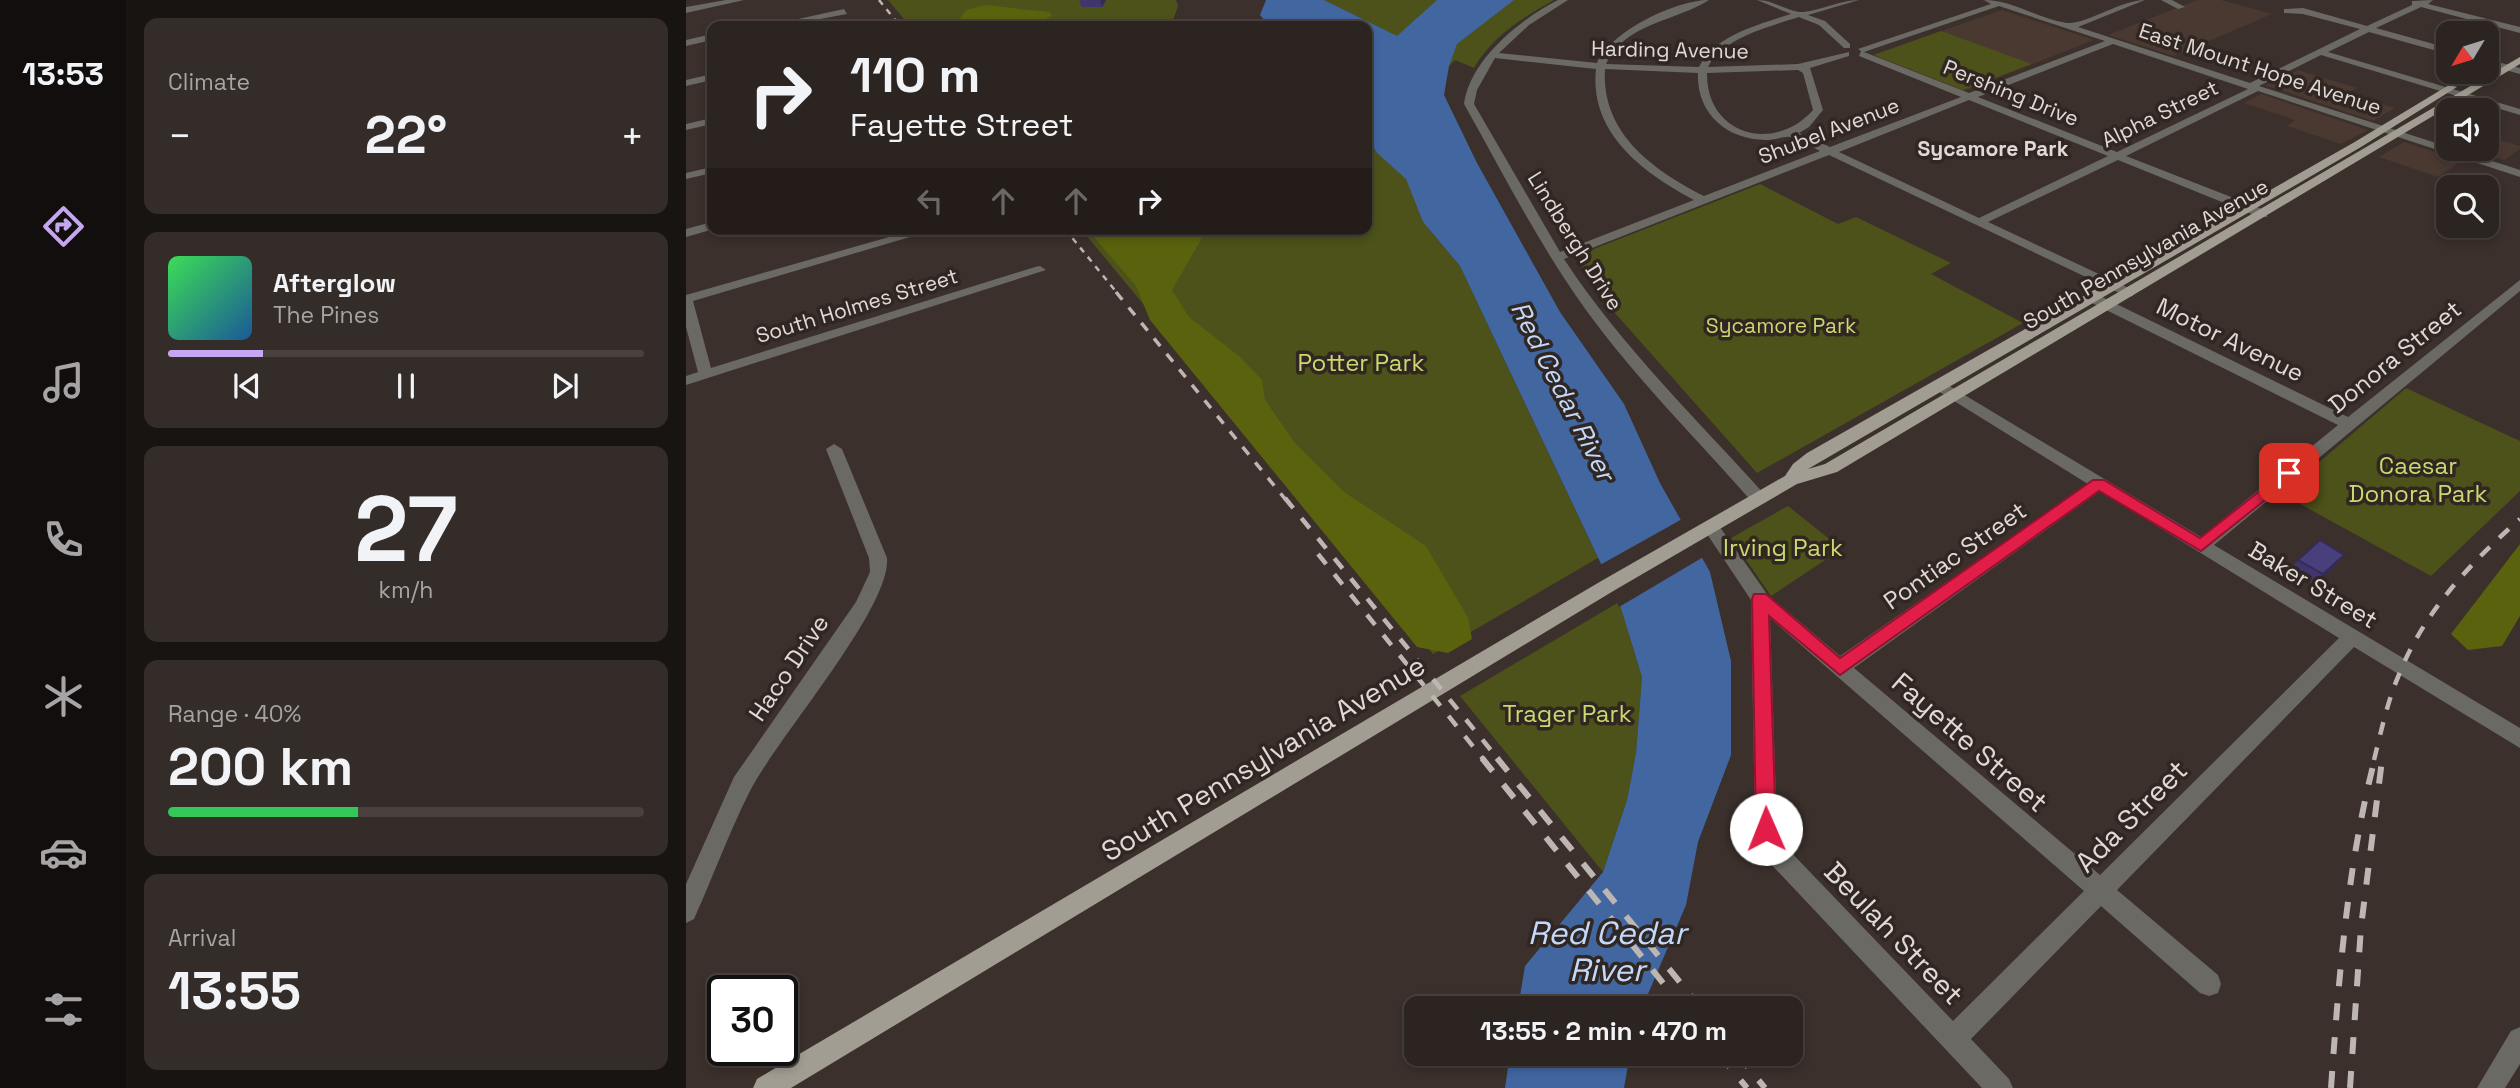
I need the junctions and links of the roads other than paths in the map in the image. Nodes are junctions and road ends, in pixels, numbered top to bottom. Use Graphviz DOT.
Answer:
graph roads {
  1 [pos="740,0"];
  2 [pos="1564,0"];
  3 [pos="1705,0"];
  4 [pos="1761,0"];
  5 [pos="1855,0"];
  6 [pos="1988,0"];
  7 [pos="2011,0"];
  8 [pos="2141,0"];
  9 [pos="2165,0"];
  10 [pos="2403,0"];
  11 [pos="2425,2"];
  12 [pos="2000,4"];
  13 [pos="2182,7"];
  14 [pos="686,10"];
  15 [pos="2287,11"];
  16 [pos="844,12"];
  17 [pos="1804,15"];
  18 [pos="797,21"];
  19 [pos="2069,27"];
  20 [pos="2368,29"];
  21 [pos="2520,30"];
  22 [pos="707,38"];
  23 [pos="2113,41"];
  24 [pos="686,43"];
  25 [pos="2436,48"];
  26 [pos="2520,48"];
  27 [pos="1847,50"];
  28 [pos="1863,51"];
  29 [pos="2319,52"];
  30 [pos="1490,55"];
  31 [pos="2499,59"];
  32 [pos="2520,60"];
  33 [pos="2499,66"];
  34 [pos="1600,67"];
  35 [pos="1803,67"];
  36 [pos="2508,68"];
  37 [pos="1702,70"];
  38 [pos="2520,71"];
  39 [pos="707,78"];
  40 [pos="686,83"];
  41 [pos="2457,84"];
  42 [pos="2254,87"];
  43 [pos="2446,90"];
  44 [pos="2461,94"];
  45 [pos="1969,97"];
  46 [pos="2520,112"];
  47 [pos="707,122"];
  48 [pos="686,127"];
  49 [pos="2383,130"];
  50 [pos="1791,133"];
  51 [pos="2399,135"];
  52 [pos="1831,151"];
  53 [pos="2118,156"];
  54 [pos="707,171"];
  55 [pos="2520,174"];
  56 [pos="686,176"];
  57 [pos="1705,201"];
  58 [pos="2247,208"];
  59 [pos="2263,214"];
  60 [pos="1979,222"];
  61 [pos="707,227"];
  62 [pos="686,233"];
  63 [pos="910,235"];
  64 [pos="1558,257"];
  65 [pos="1040,270"];
  66 [pos="2520,284"];
  67 [pos="2112,286"];
  68 [pos="2128,293"];
  69 [pos="2091,298"];
  70 [pos="686,300"];
  71 [pos="2107,306"];
  72 [pos="706,375"];
  73 [pos="686,381"];
  74 [pos="1946,390"];
  75 [pos="2349,424"];
  76 [pos="834,449"];
  77 [pos="2099,484"];
  78 [pos="1759,499"];
  79 [pos="1704,531"];
  80 [pos="2201,546"];
  81 [pos="1760,599"];
  82 [pos="2351,638"];
  83 [pos="1840,667"];
  84 [pos="2520,739"];
  85 [pos="2099,891"];
  86 [pos="686,911"];
  87 [pos="2210,984"];
  88 [pos="1953,1039"];
  89 [pos="2520,1040"];
  90 [pos="765,1088"];
  91 [pos="2000,1088"];
  92 [pos="2490,1088"];
  1 -- 14 [label="street"];
  2 -- 30 [label="street, Lindbergh Drive"];
  3 -- 34 [label="street"];
  4 -- 17 [label="street"];
  5 -- 17 [label="street"];
  6 -- 12 [label="street, East Mount Hope Avenue"];
  7 -- 12 [label="street"];
  8 -- 19 [label="street"];
  9 -- 13 [label="street"];
  10 -- 11 [label="street"];
  11 -- 20 [label="street, Alpha Street"];
  11 -- 21 [label="street"];
  12 -- 19 [label="street, East Mount Hope Avenue"];
  12 -- 28 [label="street"];
  15 -- 20 [label="street"];
  16 -- 18 [label="street"];
  17 -- 27 [label="street"];
  17 -- 37 [label="street"];
  19 -- 23 [label="street, East Mount Hope Avenue"];
  20 -- 25 [label="street"];
  20 -- 29 [label="street, Alpha Street"];
  22 -- 24 [label="street"];
  23 -- 42 [label="street, East Mount Hope Avenue"];
  23 -- 45 [label="street, Shubel Avenue"];
  26 -- 31 [label="main road"];
  27 -- 28 [label="street, Harding Avenue"];
  27 -- 35 [label="street, Harding Avenue"];
  28 -- 45 [label="street, Pershing Drive"];
  29 -- 42 [label="street, Alpha Street"];
  29 -- 43 [label="street"];
  30 -- 34 [label="street, Harding Avenue"];
  30 -- 64 [label="street, Lindbergh Drive"];
  32 -- 36 [label="main road, South Pennsylvania Avenue"];
  33 -- 36 [label="street"];
  34 -- 37 [label="street, Harding Avenue"];
  34 -- 57 [label="street"];
  35 -- 37 [label="street, Harding Avenue"];
  35 -- 50 [label="street"];
  36 -- 38 [label="street"];
  36 -- 44 [label="main road, South Pennsylvania Avenue"];
  37 -- 50 [label="street"];
  39 -- 40 [label="street"];
  41 -- 43 [label="main road, South Pennsylvania Avenue"];
  42 -- 49 [label="street, East Mount Hope Avenue"];
  42 -- 53 [label="street, Alpha Street"];
  43 -- 44 [label="street"];
  43 -- 49 [label="main road, South Pennsylvania Avenue"];
  44 -- 46 [label="street"];
  44 -- 51 [label="main road, South Pennsylvania Avenue"];
  45 -- 52 [label="street, Shubel Avenue"];
  45 -- 53 [label="street, Pershing Drive"];
  47 -- 48 [label="street"];
  49 -- 51 [label="street, East Mount Hope Avenue"];
  49 -- 58 [label="main road, South Pennsylvania Avenue"];
  50 -- 52 [label="street"];
  51 -- 55 [label="street, East Mount Hope Avenue"];
  51 -- 59 [label="main road, South Pennsylvania Avenue"];
  52 -- 57 [label="street, Shubel Avenue"];
  52 -- 60 [label="street"];
  53 -- 58 [label="street, Pershing Drive"];
  53 -- 60 [label="street, Alpha Street"];
  54 -- 56 [label="street"];
  57 -- 64 [label="street, Shubel Avenue"];
  58 -- 59 [label="street, Pershing Drive"];
  58 -- 67 [label="main road, South Pennsylvania Avenue"];
  59 -- 68 [label="main road, South Pennsylvania Avenue"];
  60 -- 67 [label="street"];
  61 -- 62 [label="street"];
  63 -- 70 [label="street"];
  64 -- 78 [label="street, Lindbergh Drive"];
  65 -- 72 [label="street, South Holmes Street"];
  66 -- 75 [label="street, Donora Street"];
  67 -- 68 [label="street"];
  67 -- 69 [label="main road, South Pennsylvania Avenue"];
  68 -- 71 [label="main road, South Pennsylvania Avenue"];
  69 -- 71 [label="street, Motor Avenue"];
  69 -- 74 [label="main road, South Pennsylvania Avenue"];
  70 -- 72 [label="street"];
  71 -- 74 [label="main road, South Pennsylvania Avenue"];
  71 -- 75 [label="street, Motor Avenue"];
  72 -- 73 [label="street, South Holmes Street"];
  74 -- 77 [label="street, Baker Street"];
  74 -- 78 [label="main road, South Pennsylvania Avenue"];
  75 -- 80 [label="street, Donora Street"];
  76 -- 86 [label="street, Haco Drive"];
  77 -- 80 [label="street, Baker Street"];
  77 -- 83 [label="street, Pontiac Street"];
  78 -- 79 [label="main road, South Pennsylvania Avenue"];
  79 -- 81 [label="street, Fayette Street"];
  79 -- 90 [label="main road, South Pennsylvania Avenue"];
  80 -- 82 [label="street, Baker Street"];
  81 -- 83 [label="street, Fayette Street"];
  81 -- 88 [label="street, Beulah Street"];
  82 -- 84 [label="street, Baker Street"];
  82 -- 85 [label="street, Ada Street"];
  83 -- 85 [label="street, Fayette Street"];
  85 -- 87 [label="street, Fayette Street"];
  85 -- 88 [label="street, Ada Street"];
  88 -- 91 [label="street, Beulah Street"];
  89 -- 92 [label="street"];
}
